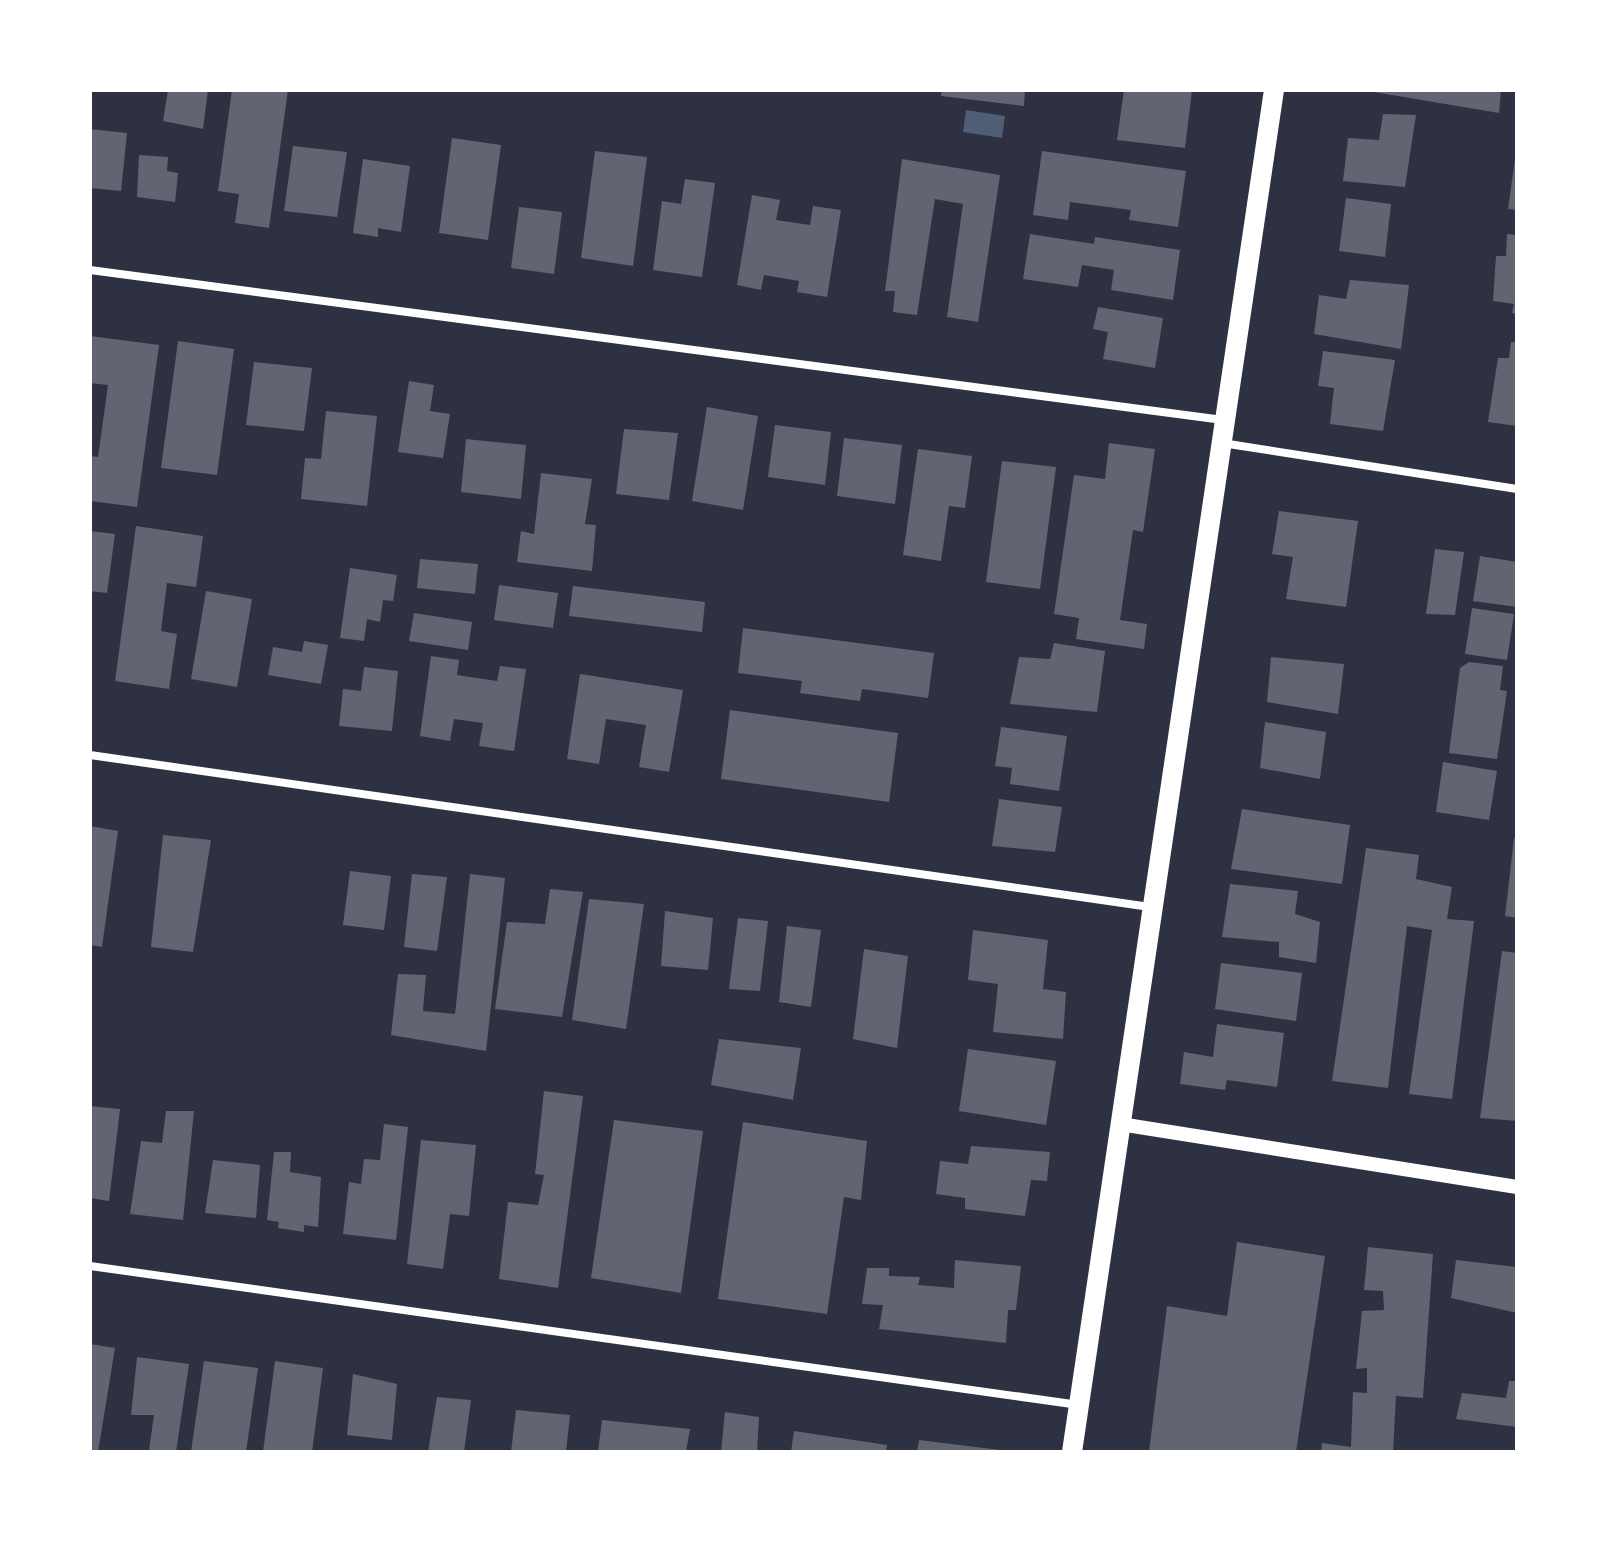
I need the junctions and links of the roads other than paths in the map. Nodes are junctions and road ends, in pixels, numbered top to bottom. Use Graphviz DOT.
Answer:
graph roads {
  1 [pos="1274,90"];
  2 [pos="90,270"];
  3 [pos="1225,420"];
  4 [pos="1222,443"];
  5 [pos="1517,489"];
  6 [pos="90,755"];
  7 [pos="1152,908"];
  8 [pos="1120,1124"];
  9 [pos="1517,1187"];
  10 [pos="90,1266"];
  11 [pos="1079,1405"];
  12 [pos="1072,1452"];
  1 -- 3 [label="main road"];
  2 -- 3 [label="street"];
  3 -- 4 [label="main road"];
  4 -- 5 [label="street"];
  4 -- 7 [label="main road"];
  6 -- 7 [label="street"];
  7 -- 8 [label="main road"];
  8 -- 9 [label="street"];
  8 -- 11 [label="main road"];
  10 -- 11 [label="street"];
  11 -- 12 [label="main road"];
}
